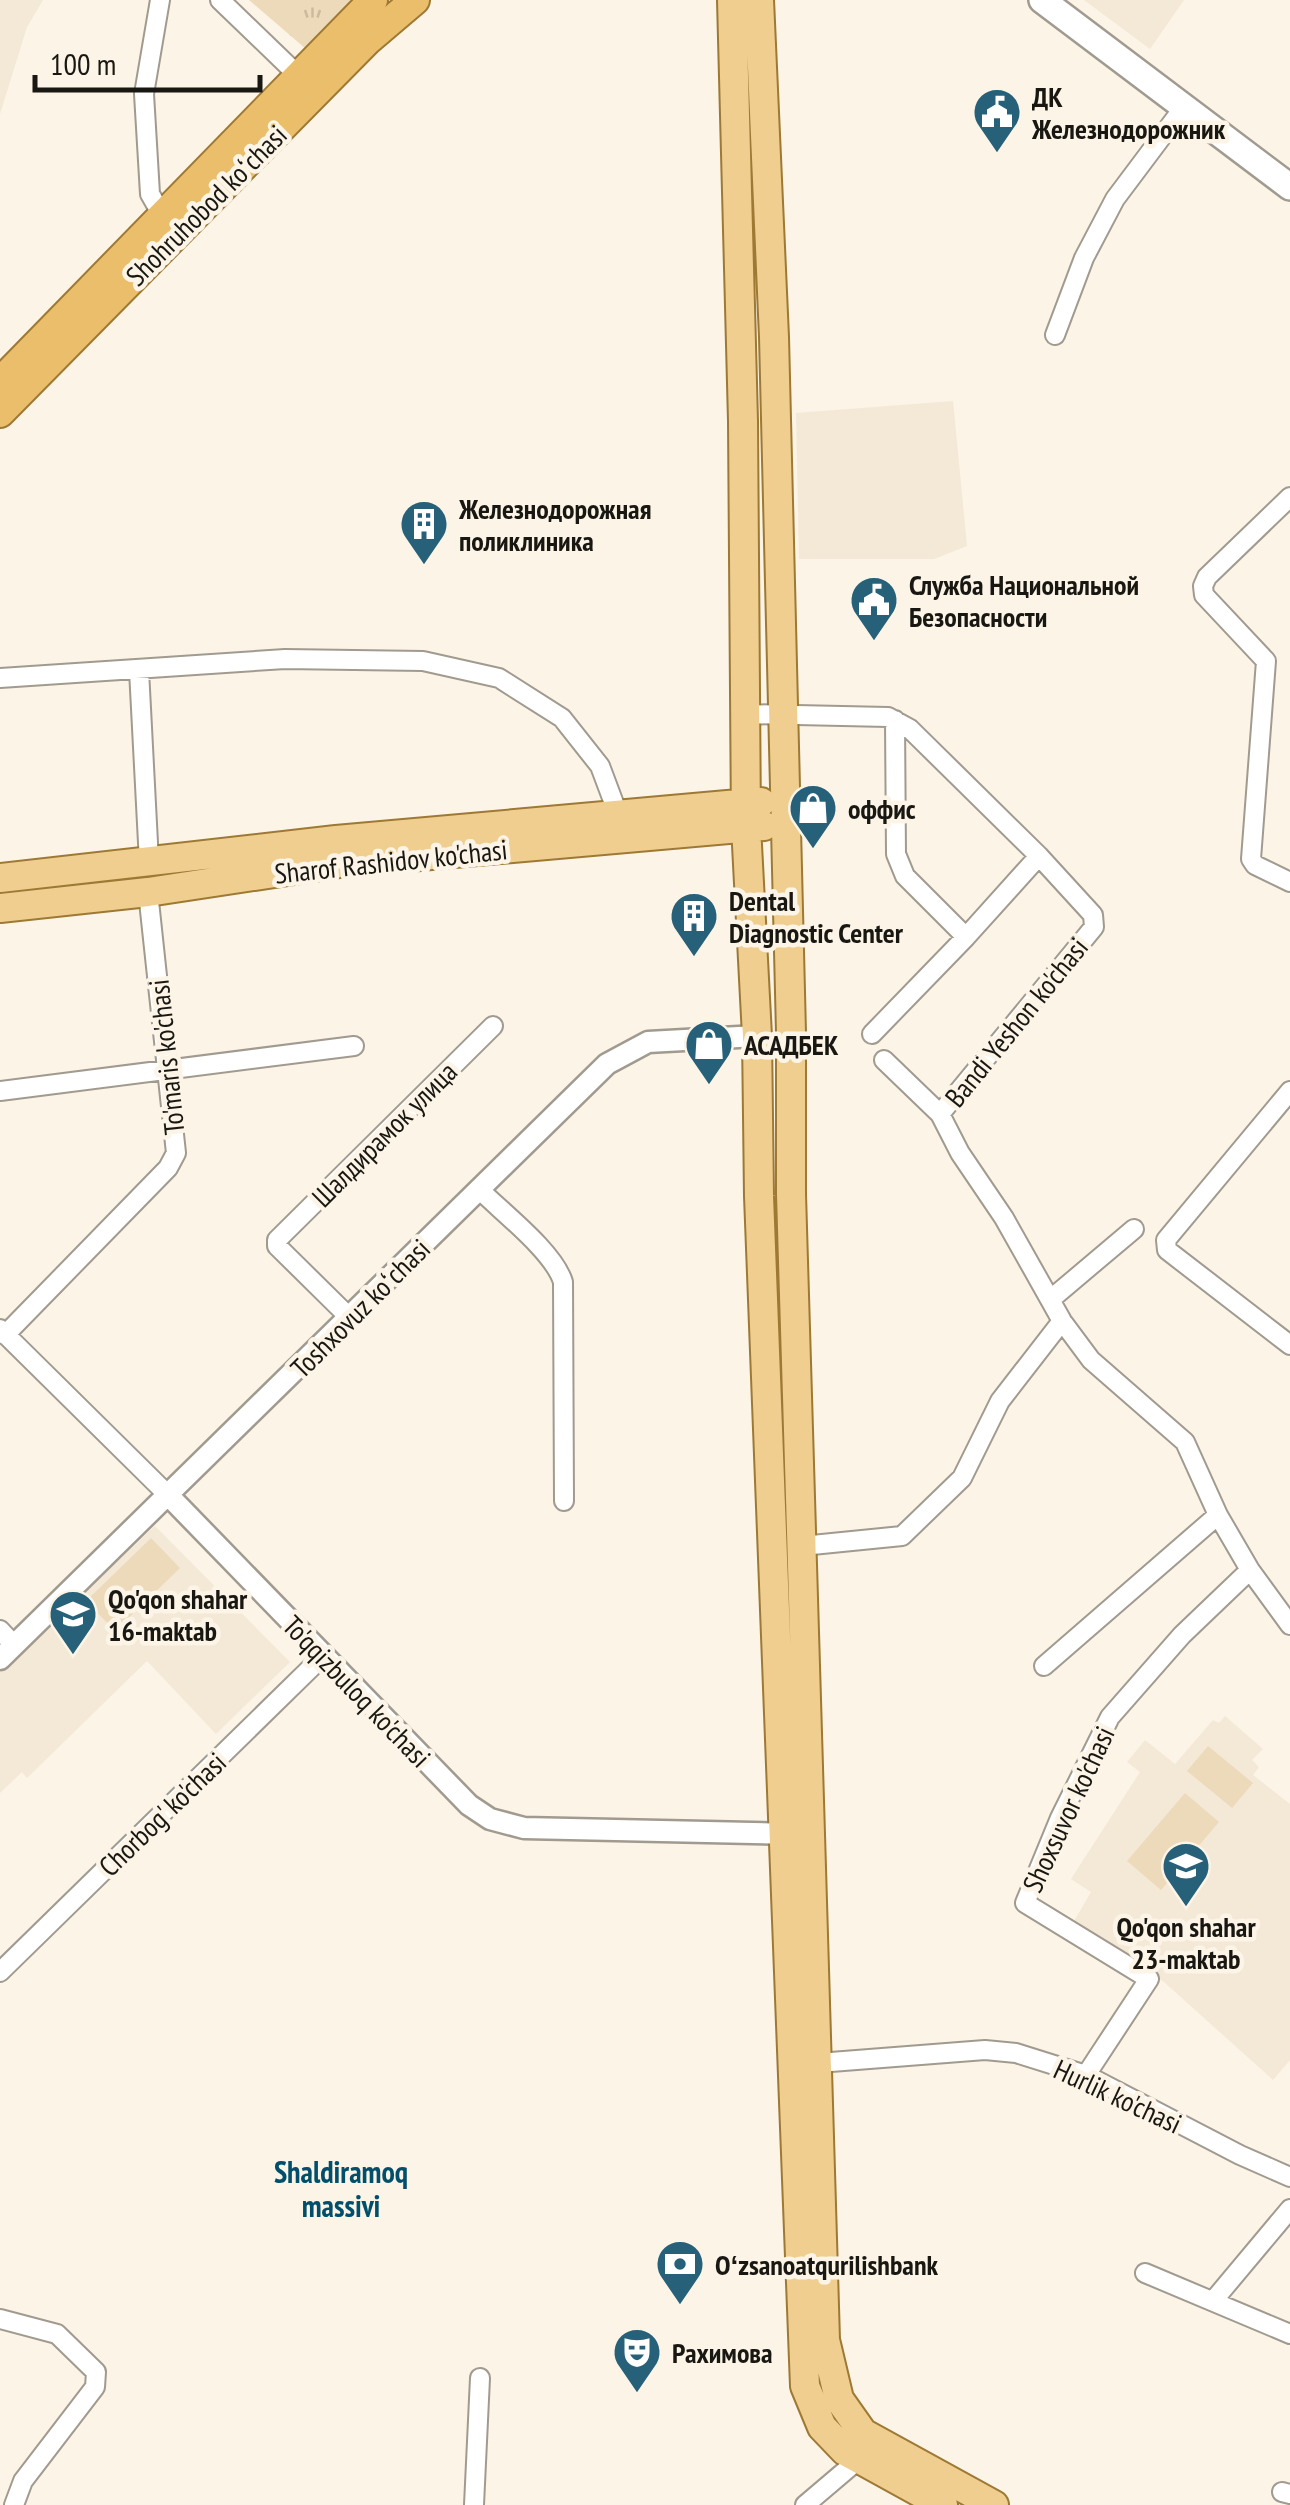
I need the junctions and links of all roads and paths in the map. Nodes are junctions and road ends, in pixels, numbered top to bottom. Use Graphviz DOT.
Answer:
graph roads {
  1 [pos="160,0"];
  2 [pos="220,0"];
  3 [pos="373,0"];
  4 [pos="415,0"];
  5 [pos="732,0"];
  6 [pos="759,0"];
  7 [pos="1042,0"];
  8 [pos="307,84"];
  9 [pos="1184,107"];
  10 [pos="1290,188"];
  11 [pos="162,215"];
  12 [pos="1055,335"];
  13 [pos="0,382"];
  14 [pos="0,414"];
  15 [pos="1290,497"];
  16 [pos="139,670"];
  17 [pos="0,678"];
  18 [pos="782,713"];
  19 [pos="745,714"];
  20 [pos="895,720"];
  21 [pos="618,814"];
  22 [pos="746,814"];
  23 [pos="783,815"];
  24 [pos="1039,856"];
  25 [pos="148,862"];
  26 [pos="5,878"];
  27 [pos="1290,882"];
  28 [pos="148,892"];
  29 [pos="7,908"];
  30 [pos="966,937"];
  31 [pos="493,1026"];
  32 [pos="872,1034"];
  33 [pos="757,1036"];
  34 [pos="354,1046"];
  35 [pos="884,1060"];
  36 [pos="168,1072"];
  37 [pos="0,1091"];
  38 [pos="1290,1091"];
  39 [pos="940,1114"];
  40 [pos="480,1190"];
  41 [pos="1134,1229"];
  42 [pos="1052,1300"];
  43 [pos="350,1318"];
  44 [pos="1062,1321"];
  45 [pos="3,1332"];
  46 [pos="1290,1345"];
  47 [pos="169,1496"];
  48 [pos="564,1500"];
  49 [pos="1218,1514"];
  50 [pos="802,1546"];
  51 [pos="1250,1570"];
  52 [pos="1290,1625"];
  53 [pos="5,1644"];
  54 [pos="323,1656"];
  55 [pos="1044,1666"];
  56 [pos="798,1834"];
  57 [pos="0,1972"];
  58 [pos="818,2062"];
  59 [pos="1086,2076"];
  60 [pos="1290,2177"];
  61 [pos="1290,2209"];
  62 [pos="1145,2273"];
  63 [pos="1214,2301"];
  64 [pos="0,2319"];
  65 [pos="1290,2334"];
  66 [pos="480,2378"];
  67 [pos="858,2460"];
  68 [pos="14,2505"];
  69 [pos="474,2505"];
  70 [pos="805,2505"];
  71 [pos="943,2505"];
  72 [pos="994,2505"];
  1 -- 11 [label="street"];
  2 -- 8 [label="street"];
  3 -- 8 [label="highway, Shohruhobod koʻchasi"];
  4 -- 8 [label="highway, Shohruhobod koʻchasi"];
  5 -- 19 [label="main road"];
  6 -- 18 [label="main road"];
  7 -- 9 [label="main road"];
  8 -- 11 [label="highway, Shohruhobod koʻchasi"];
  8 -- 14 [label="highway, Shohruhobod koʻchasi"];
  9 -- 10 [label="main road"];
  9 -- 12 [label="street"];
  11 -- 13 [label="highway, Shohruhobod koʻchasi"];
  15 -- 27 [label="street"];
  16 -- 17 [label="street"];
  16 -- 21 [label="street"];
  16 -- 25 [label="street"];
  18 -- 19 [label="street"];
  18 -- 20 [label="street"];
  18 -- 23 [label="main road"];
  19 -- 22 [label="main road"];
  20 -- 24 [label="street, Bandi Yeshon ko'chasi"];
  20 -- 30 [label="street"];
  21 -- 22 [label="main road, Sharof Rashidov ko'chasi"];
  21 -- 25 [label="main road, Sharof Rashidov ko'chasi"];
  22 -- 23 [label="main road, Sharof Rashidov ko'chasi"];
  22 -- 28 [label="main road, Sharof Rashidov ko'chasi"];
  22 -- 33 [label="main road"];
  23 -- 50 [label="main road"];
  24 -- 30 [label="street"];
  24 -- 39 [label="street, Bandi Yeshon ko'chasi"];
  25 -- 26 [label="main road, Sharof Rashidov ko'chasi"];
  26 -- 29 [label="main road"];
  28 -- 29 [label="main road, Sharof Rashidov ko'chasi"];
  28 -- 36 [label="street, To'maris ko'chasi"];
  30 -- 32 [label="street"];
  31 -- 43 [label="street, Шалдирамок улица"];
  33 -- 40 [label="street, Toshxovuz koʻchasi"];
  33 -- 56 [label="main road"];
  34 -- 36 [label="street"];
  35 -- 39 [label="street"];
  36 -- 37 [label="street"];
  36 -- 45 [label="street, To'maris ko'chasi"];
  38 -- 46 [label="street"];
  39 -- 42 [label="street, Bandi Yeshon ko'chasi"];
  40 -- 43 [label="street, Toshxovuz koʻchasi"];
  40 -- 48 [label="street"];
  41 -- 42 [label="street"];
  42 -- 44 [label="street, Bandi Yeshon ko'chasi"];
  43 -- 47 [label="street, Toshxovuz koʻchasi"];
  44 -- 49 [label="street, Bandi Yeshon ko'chasi"];
  44 -- 50 [label="street"];
  45 -- 47 [label="street, To'qqizbuloq ko'chasi"];
  47 -- 53 [label="street, Toshxovuz koʻchasi"];
  47 -- 54 [label="street, To'qqizbuloq ko'chasi"];
  49 -- 51 [label="street, Bandi Yeshon ko'chasi"];
  49 -- 55 [label="street"];
  50 -- 56 [label="main road"];
  51 -- 52 [label="street, Bandi Yeshon ko'chasi"];
  51 -- 59 [label="street, Shoxsuvor ko'chasi"];
  54 -- 56 [label="street, To'qqizbuloq ko'chasi"];
  54 -- 57 [label="street, Chorbog' ko'chasi"];
  56 -- 58 [label="main road"];
  56 -- 67 [label="main road"];
  58 -- 59 [label="street, Hurlik ko'chasi"];
  58 -- 72 [label="main road"];
  59 -- 60 [label="street, Hurlik ko'chasi"];
  61 -- 63 [label="street"];
  62 -- 63 [label="street"];
  63 -- 65 [label="street"];
  64 -- 68 [label="street"];
  66 -- 69 [label="street"];
  67 -- 70 [label="street"];
  67 -- 71 [label="main road"];
}
